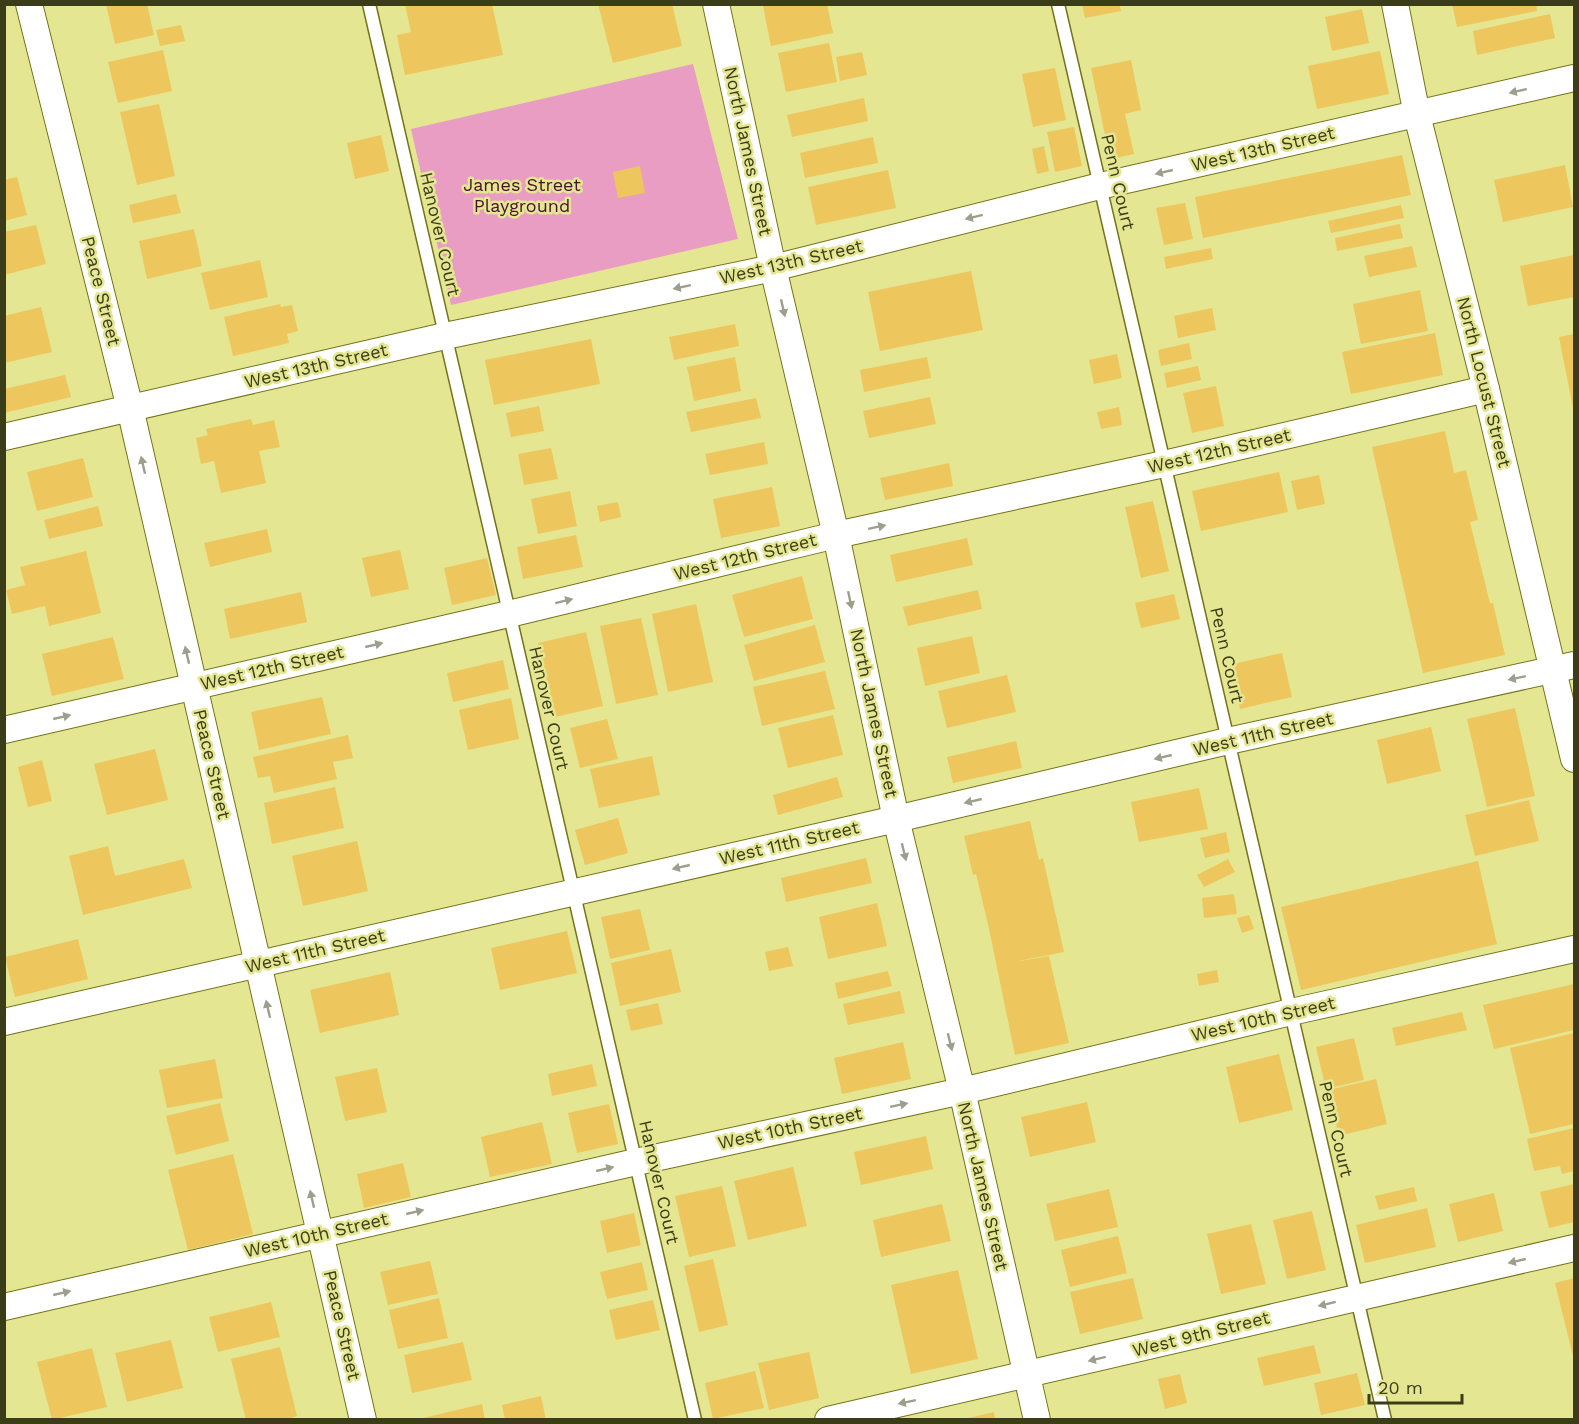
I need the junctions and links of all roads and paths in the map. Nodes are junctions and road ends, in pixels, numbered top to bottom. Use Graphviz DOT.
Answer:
graph roads {
  1 [pos="29,4"];
  2 [pos="369,4"];
  3 [pos="716,4"];
  4 [pos="1058,4"];
  5 [pos="1395,4"];
  6 [pos="1575,78"];
  7 [pos="1417,115"];
  8 [pos="1100,186"];
  9 [pos="773,268"];
  10 [pos="445,336"];
  11 [pos="1486,389"];
  12 [pos="130,408"];
  13 [pos="4,437"];
  14 [pos="1164,464"];
  15 [pos="836,535"];
  16 [pos="509,614"];
  17 [pos="1564,668"];
  18 [pos="194,686"];
  19 [pos="4,730"];
  20 [pos="1228,741"];
  21 [pos="1575,759"];
  22 [pos="896,819"];
  23 [pos="573,891"];
  24 [pos="1575,949"];
  25 [pos="258,964"];
  26 [pos="1291,1012"];
  27 [pos="4,1022"];
  28 [pos="962,1091"];
  29 [pos="636,1162"];
  30 [pos="321,1234"];
  31 [pos="1575,1248"];
  32 [pos="1356,1297"];
  33 [pos="4,1306"];
  34 [pos="1026,1377"];
  35 [pos="363,1419"];
  36 [pos="695,1419"];
  37 [pos="828,1419"];
  38 [pos="1037,1419"];
  39 [pos="1385,1419"];
  1 -- 12 [label="street, Peace Street"];
  2 -- 10 [label="lane, Hanover Court"];
  3 -- 9 [label="street, North James Street"];
  4 -- 8 [label="lane, Penn Court"];
  5 -- 7 [label="street, North Locust Street"];
  6 -- 7 [label="street, West 13th Street, one-way"];
  7 -- 8 [label="street, West 13th Street, one-way"];
  7 -- 11 [label="street, North Locust Street"];
  8 -- 9 [label="street, West 13th Street, one-way"];
  8 -- 14 [label="lane, Penn Court"];
  9 -- 10 [label="street, West 13th Street, one-way"];
  9 -- 15 [label="street, North James Street, one-way"];
  10 -- 12 [label="street, West 13th Street"];
  10 -- 16 [label="lane, Hanover Court"];
  11 -- 14 [label="street, West 12th Street"];
  11 -- 17 [label="street, North Locust Street"];
  12 -- 13 [label="street, West 13th Street"];
  18 -- 12 [label="street, Peace Street, one-way"];
  15 -- 14 [label="street, West 12th Street, one-way"];
  14 -- 20 [label="lane, Penn Court"];
  16 -- 15 [label="street, West 12th Street, one-way"];
  15 -- 22 [label="street, North James Street, one-way"];
  18 -- 16 [label="street, West 12th Street, one-way"];
  16 -- 23 [label="lane, Hanover Court"];
  17 -- 20 [label="street, West 11th Street, one-way"];
  17 -- 21 [label="street, North Locust Street"];
  19 -- 18 [label="street, West 12th Street, one-way"];
  18 -- 25 [label="street, Peace Street"];
  20 -- 22 [label="street, West 11th Street, one-way"];
  20 -- 26 [label="lane, Penn Court"];
  22 -- 23 [label="street, West 11th Street, one-way"];
  22 -- 28 [label="street, North James Street, one-way"];
  23 -- 25 [label="street, West 11th Street"];
  23 -- 29 [label="lane, Hanover Court"];
  24 -- 26 [label="street, West 10th Street"];
  25 -- 27 [label="street, West 11th Street"];
  30 -- 25 [label="street, Peace Street, one-way"];
  26 -- 28 [label="street, West 10th Street"];
  26 -- 32 [label="lane, Penn Court"];
  29 -- 28 [label="street, West 10th Street, one-way"];
  28 -- 34 [label="street, North James Street"];
  30 -- 29 [label="street, West 10th Street, one-way"];
  29 -- 36 [label="lane, Hanover Court"];
  33 -- 30 [label="street, West 10th Street, one-way"];
  30 -- 35 [label="street, Peace Street"];
  31 -- 32 [label="street, West 9th Street, one-way"];
  32 -- 34 [label="street, West 9th Street, one-way"];
  32 -- 39 [label="lane, Penn Court"];
  34 -- 37 [label="street, West 9th Street, one-way"];
  34 -- 38 [label="street, North James Street"];
}
